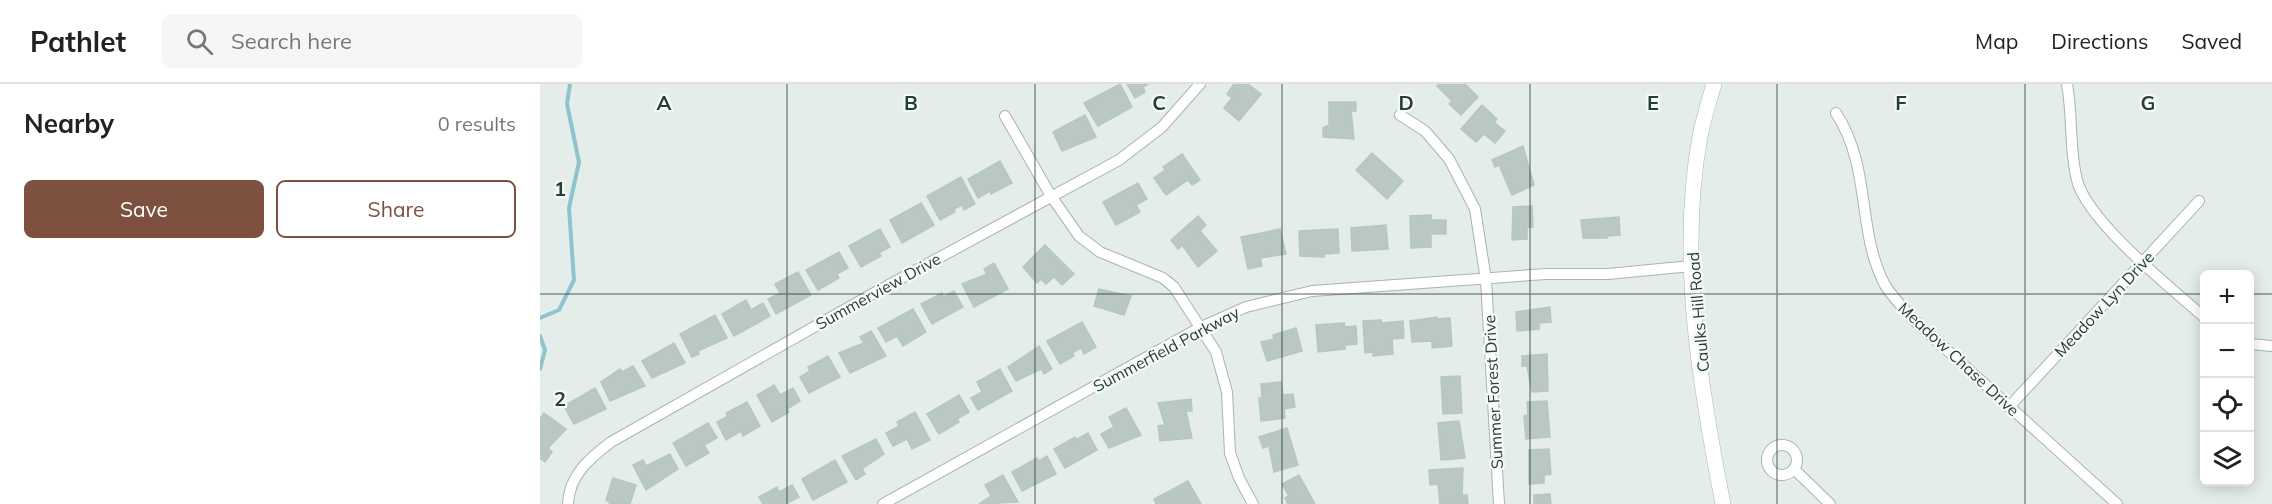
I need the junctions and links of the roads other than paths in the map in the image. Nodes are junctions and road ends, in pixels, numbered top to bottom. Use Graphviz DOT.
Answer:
graph roads {
  1 [pos="1200,84"];
  2 [pos="1714,84"];
  3 [pos="2067,84"];
  4 [pos="1836,113"];
  5 [pos="1400,115"];
  6 [pos="1005,116"];
  7 [pos="1051,196"];
  8 [pos="2199,201"];
  9 [pos="2142,262"];
  10 [pos="1691,266"];
  11 [pos="1486,280"];
  12 [pos="2200,313"];
  13 [pos="1199,328"];
  14 [pos="2254,344"];
  15 [pos="2272,346"];
  16 [pos="2009,408"];
  17 [pos="1794,468"];
  18 [pos="568,504"];
  19 [pos="883,504"];
  20 [pos="1253,504"];
  21 [pos="1499,504"];
  22 [pos="1723,504"];
  23 [pos="1830,504"];
  24 [pos="2117,504"];
  1 -- 7 [label="street, Summerview Drive"];
  2 -- 10 [label="main road, Caulks Hill Road"];
  3 -- 9 [label="street"];
  4 -- 16 [label="street, Meadow Chase Drive"];
  5 -- 11 [label="street, Summer Forest Drive"];
  6 -- 7 [label="street"];
  7 -- 13 [label="street"];
  7 -- 18 [label="street, Summerview Drive"];
  8 -- 9 [label="street, Meadow Lyn Drive"];
  9 -- 12 [label="street"];
  9 -- 16 [label="street, Meadow Lyn Drive"];
  10 -- 11 [label="street, Summerfield Parkway"];
  10 -- 22 [label="main road, Caulks Hill Road"];
  11 -- 13 [label="street, Summerfield Parkway"];
  11 -- 21 [label="street, Summer Forest Drive"];
  13 -- 19 [label="street, Summerfield Parkway"];
  13 -- 20 [label="street"];
  14 -- 15 [label="street"];
  16 -- 24 [label="street, Meadow Chase Drive"];
  17 -- 23 [label="street"];
}
